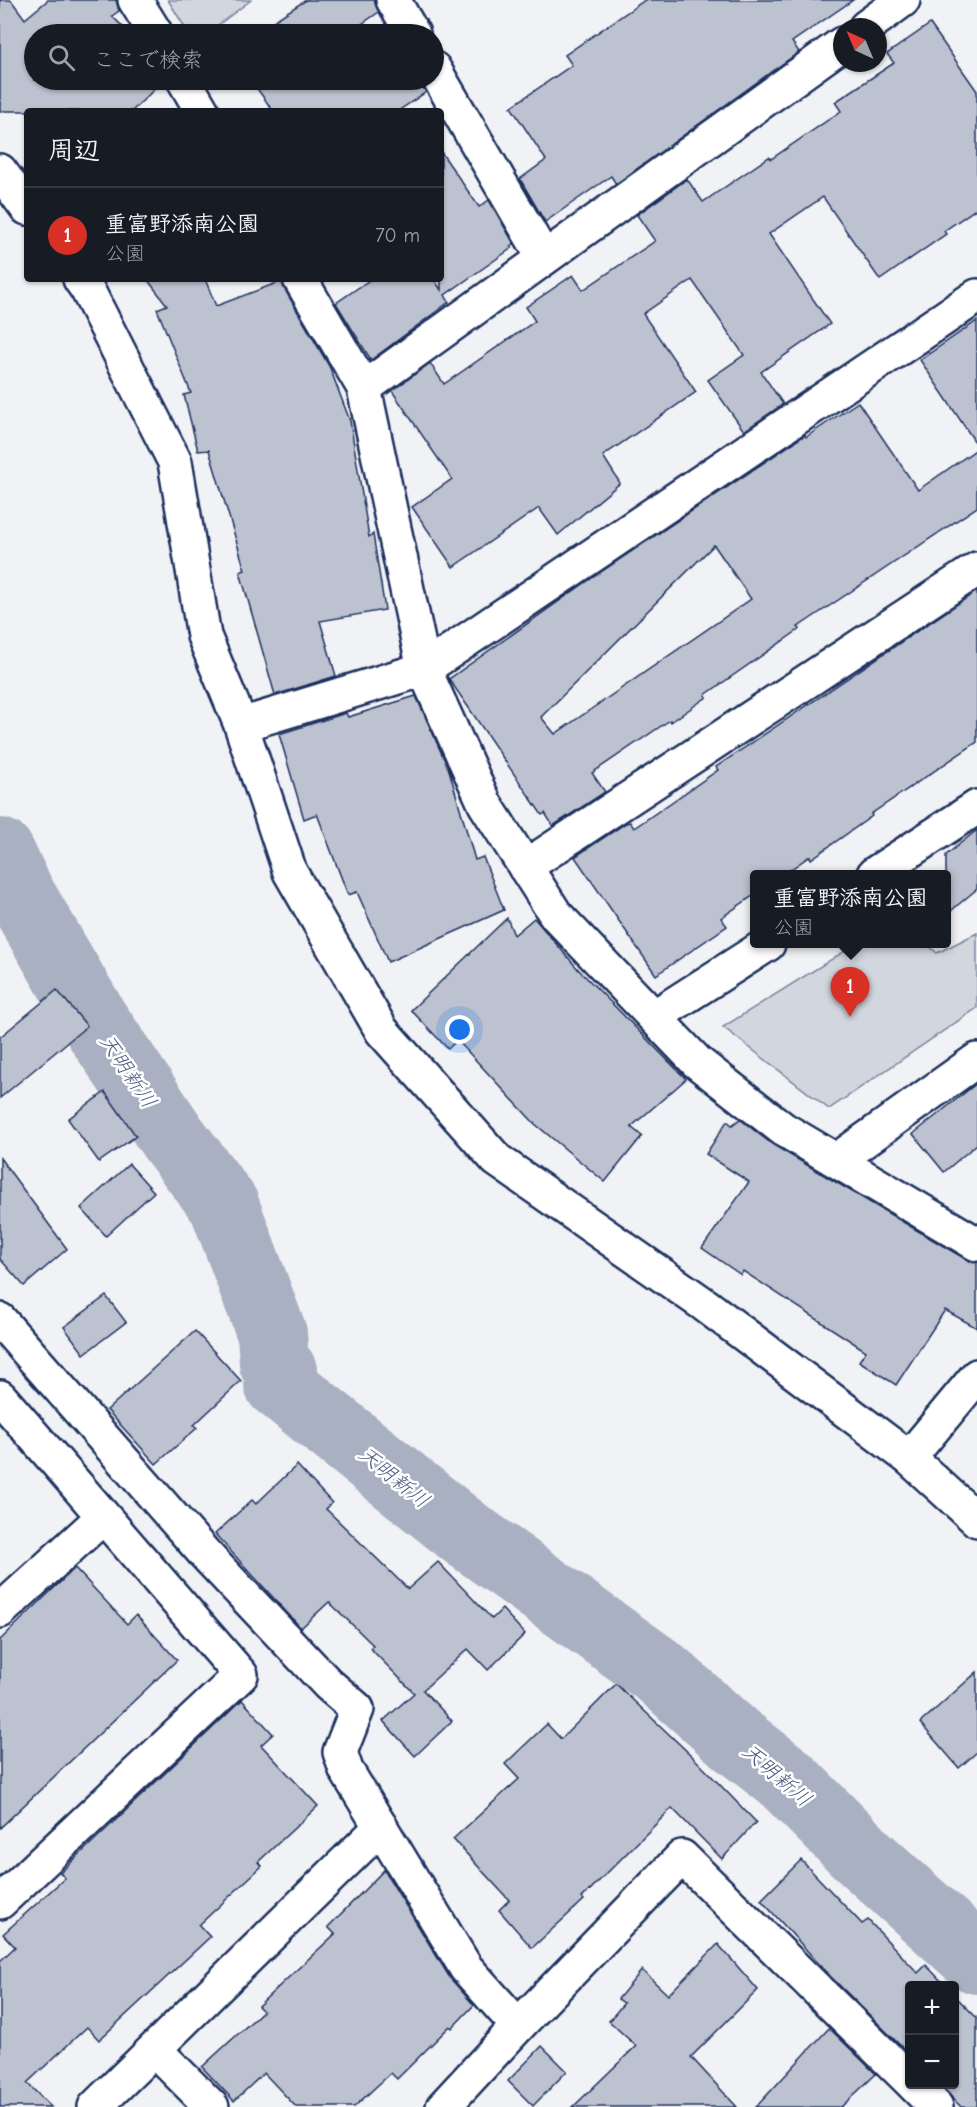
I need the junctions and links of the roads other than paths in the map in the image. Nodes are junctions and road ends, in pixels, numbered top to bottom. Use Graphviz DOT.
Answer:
graph roads {
  1 [pos="135,0"];
  2 [pos="393,0"];
  3 [pos="903,0"];
  4 [pos="878,18"];
  5 [pos="150,24"];
  6 [pos="407,24"];
  7 [pos="833,50"];
  8 [pos="444,86"];
  9 [pos="190,90"];
  10 [pos="200,108"];
  11 [pos="0,171"];
  12 [pos="24,204"];
  13 [pos="544,258"];
  14 [pos="82,282"];
  15 [pos="302,282"];
  16 [pos="977,296"];
  17 [pos="364,388"];
  18 [pos="977,569"];
  19 [pos="424,669"];
  20 [pos="241,725"];
  21 [pos="977,807"];
  22 [pos="525,867"];
  23 [pos="880,870"];
  24 [pos="762,948"];
  25 [pos="654,1017"];
  26 [pos="977,1060"];
  27 [pos="837,1160"];
  28 [pos="977,1244"];
  29 [pos="0,1320"];
  30 [pos="977,1376"];
  31 [pos="0,1397"];
  32 [pos="909,1458"];
  33 [pos="103,1517"];
  34 [pos="977,1520"];
  35 [pos="0,1611"];
  36 [pos="381,1827"];
  37 [pos="0,1902"];
  38 [pos="518,2026"];
  39 [pos="155,2050"];
  40 [pos="905,2077"];
  41 [pos="917,2089"];
  42 [pos="456,2103"];
  43 [pos="95,2107"];
  44 [pos="212,2107"];
  45 [pos="936,2107"];
  1 -- 5 [label="street"];
  2 -- 6 [label="street"];
  3 -- 4 [label="street"];
  7 -- 13 [label="street"];
  8 -- 13 [label="street"];
  9 -- 10 [label="street"];
  11 -- 12 [label="street"];
  13 -- 17 [label="street"];
  14 -- 20 [label="street"];
  15 -- 17 [label="street"];
  16 -- 19 [label="street"];
  17 -- 19 [label="street"];
  18 -- 22 [label="street"];
  19 -- 20 [label="street"];
  19 -- 22 [label="street"];
  20 -- 32 [label="street"];
  21 -- 23 [label="street"];
  22 -- 25 [label="street"];
  24 -- 25 [label="street"];
  25 -- 27 [label="street"];
  26 -- 27 [label="street"];
  27 -- 28 [label="street"];
  29 -- 36 [label="street"];
  30 -- 32 [label="street"];
  31 -- 33 [label="street"];
  32 -- 34 [label="street"];
  33 -- 35 [label="street"];
  33 -- 37 [label="street"];
  36 -- 38 [label="street"];
  36 -- 39 [label="street"];
  38 -- 40 [label="street"];
  38 -- 42 [label="street"];
  39 -- 43 [label="street"];
  39 -- 44 [label="street"];
  41 -- 45 [label="street"];
}
